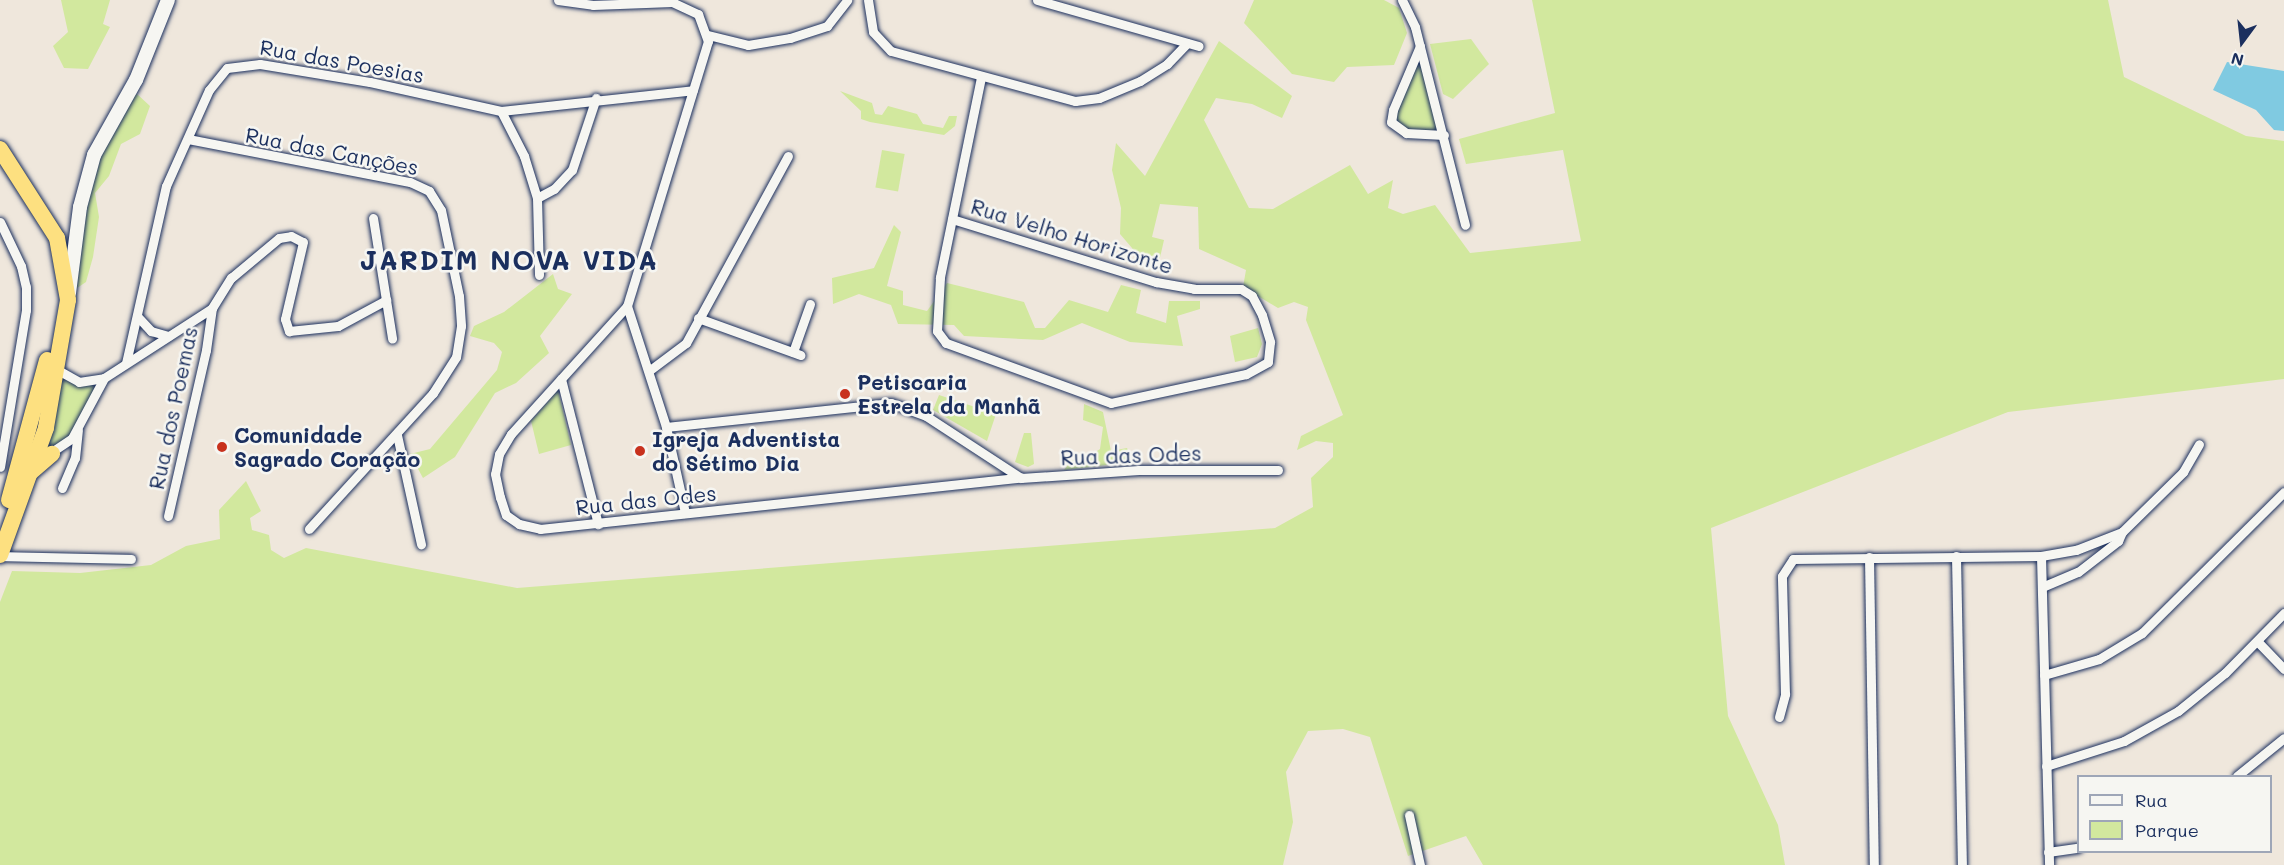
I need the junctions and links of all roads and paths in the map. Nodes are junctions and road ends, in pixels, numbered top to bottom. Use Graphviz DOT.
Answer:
graph roads {
  1 [pos="168,0"];
  2 [pos="558,0"];
  3 [pos="847,0"];
  4 [pos="868,0"];
  5 [pos="1037,0"];
  6 [pos="1402,0"];
  7 [pos="708,35"];
  8 [pos="1187,43"];
  9 [pos="1199,46"];
  10 [pos="1420,46"];
  11 [pos="981,77"];
  12 [pos="693,90"];
  13 [pos="596,98"];
  14 [pos="501,111"];
  15 [pos="1444,135"];
  16 [pos="188,139"];
  17 [pos="0,149"];
  18 [pos="788,156"];
  19 [pos="0,169"];
  20 [pos="537,198"];
  21 [pos="373,218"];
  22 [pos="952,219"];
  23 [pos="0,222"];
  24 [pos="1465,225"];
  25 [pos="76,229"];
  26 [pos="57,238"];
  27 [pos="539,275"];
  28 [pos="68,300"];
  29 [pos="386,300"];
  30 [pos="810,304"];
  31 [pos="627,306"];
  32 [pos="212,308"];
  33 [pos="137,316"];
  34 [pos="698,318"];
  35 [pos="168,336"];
  36 [pos="392,339"];
  37 [pos="126,363"];
  38 [pos="56,369"];
  39 [pos="650,370"];
  40 [pos="104,378"];
  41 [pos="561,379"];
  42 [pos="42,385"];
  43 [pos="666,427"];
  44 [pos="78,428"];
  45 [pos="397,435"];
  46 [pos="2199,444"];
  47 [pos="45,453"];
  48 [pos="0,467"];
  49 [pos="1278,470"];
  50 [pos="1020,478"];
  51 [pos="62,488"];
  52 [pos="2284,492"];
  53 [pos="685,513"];
  54 [pos="168,516"];
  55 [pos="598,524"];
  56 [pos="0,528"];
  57 [pos="309,529"];
  58 [pos="2121,532"];
  59 [pos="421,544"];
  60 [pos="0,555"];
  61 [pos="1956,556"];
  62 [pos="2041,556"];
  63 [pos="1869,557"];
  64 [pos="131,559"];
  65 [pos="2042,587"];
  66 [pos="2284,613"];
  67 [pos="2257,641"];
  68 [pos="2284,669"];
  69 [pos="2044,675"];
  70 [pos="1779,717"];
  71 [pos="2284,738"];
  72 [pos="2046,766"];
  73 [pos="2239,775"];
  74 [pos="1409,815"];
  75 [pos="2077,848"];
  76 [pos="2048,852"];
  77 [pos="1420,865"];
  78 [pos="1874,865"];
  79 [pos="1962,865"];
  80 [pos="2049,865"];
  1 -- 25 [label="main road"];
  2 -- 7 [label="street"];
  3 -- 7 [label="street"];
  4 -- 11 [label="street"];
  5 -- 8 [label="street"];
  6 -- 10 [label="street"];
  7 -- 12 [label="street, Rua das Odes"];
  8 -- 9 [label="street"];
  8 -- 11 [label="street"];
  10 -- 15 [label="street"];
  10 -- 15 [label="street"];
  11 -- 22 [label="street, Rua Velho Horizonte"];
  12 -- 13 [label="street, Rua das Poesias"];
  12 -- 31 [label="street, Rua das Odes"];
  13 -- 14 [label="street, Rua das Poesias"];
  13 -- 20 [label="street"];
  14 -- 16 [label="street, Rua das Poesias"];
  14 -- 20 [label="street"];
  15 -- 24 [label="street"];
  16 -- 33 [label="street, Rua das Poesias"];
  16 -- 45 [label="street, Rua das Canções"];
  17 -- 26 [label="highway"];
  18 -- 34 [label="street"];
  19 -- 42 [label="highway"];
  20 -- 27 [label="street"];
  21 -- 29 [label="street"];
  22 -- 22 [label="street, Rua Velho Horizonte"];
  23 -- 48 [label="street"];
  25 -- 26 [label="main road"];
  25 -- 28 [label="main road"];
  26 -- 28 [label="highway"];
  28 -- 38 [label="highway"];
  29 -- 32 [label="street"];
  29 -- 36 [label="street"];
  30 -- 34 [label="street"];
  31 -- 39 [label="street"];
  31 -- 41 [label="street, Rua das Odes"];
  32 -- 35 [label="street"];
  32 -- 54 [label="street, Rua dos Poemas"];
  33 -- 35 [label="street"];
  33 -- 37 [label="street, Rua das Poesias"];
  34 -- 39 [label="street"];
  35 -- 37 [label="street"];
  37 -- 40 [label="street"];
  38 -- 40 [label="street"];
  38 -- 47 [label="highway"];
  39 -- 43 [label="street"];
  40 -- 44 [label="street"];
  41 -- 55 [label="street"];
  41 -- 55 [label="street, Rua das Odes"];
  42 -- 47 [label="highway"];
  42 -- 56 [label="highway"];
  43 -- 50 [label="street"];
  43 -- 53 [label="street"];
  44 -- 47 [label="street"];
  44 -- 51 [label="street"];
  45 -- 57 [label="street, Rua das Canções"];
  45 -- 59 [label="street"];
  46 -- 58 [label="street"];
  47 -- 60 [label="highway"];
  49 -- 50 [label="street, Rua das Odes"];
  50 -- 53 [label="street, Rua das Odes"];
  52 -- 69 [label="street"];
  53 -- 55 [label="street, Rua das Odes"];
  58 -- 62 [label="street"];
  58 -- 65 [label="street"];
  60 -- 64 [label="street"];
  61 -- 62 [label="street"];
  61 -- 63 [label="street"];
  61 -- 79 [label="street"];
  62 -- 65 [label="street"];
  63 -- 70 [label="street"];
  63 -- 78 [label="street"];
  65 -- 69 [label="street"];
  66 -- 67 [label="street"];
  67 -- 68 [label="street"];
  67 -- 72 [label="street"];
  69 -- 72 [label="street"];
  71 -- 73 [label="street"];
  72 -- 76 [label="street"];
  74 -- 77 [label="street"];
  75 -- 76 [label="street"];
  76 -- 80 [label="street"];
}
